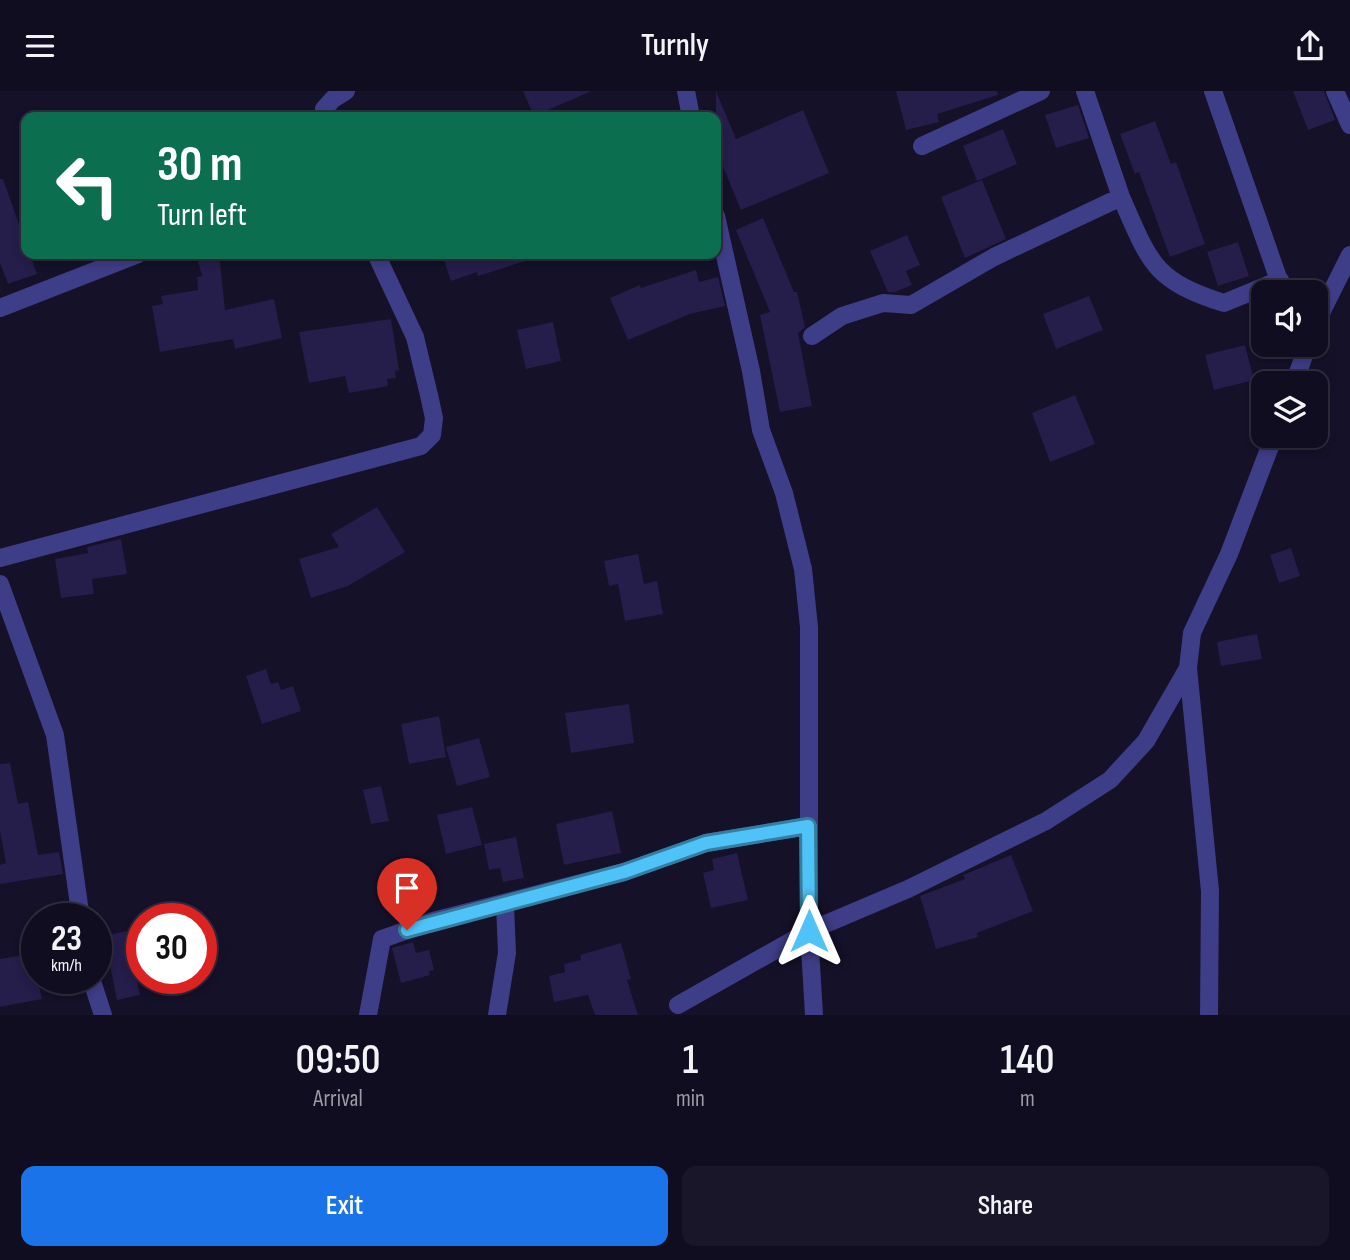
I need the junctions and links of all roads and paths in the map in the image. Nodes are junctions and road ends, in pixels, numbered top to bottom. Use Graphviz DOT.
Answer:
graph roads {
  1 [pos="346,91"];
  2 [pos="686,91"];
  3 [pos="1041,91"];
  4 [pos="1084,91"];
  5 [pos="1213,91"];
  6 [pos="1335,91"];
  7 [pos="325,112"];
  8 [pos="690,112"];
  9 [pos="1350,125"];
  10 [pos="922,146"];
  11 [pos="1121,197"];
  12 [pos="721,238"];
  13 [pos="1350,255"];
  14 [pos="125,259"];
  15 [pos="378,259"];
  16 [pos="1279,280"];
  17 [pos="1251,295"];
  18 [pos="1328,299"];
  19 [pos="0,308"];
  20 [pos="812,336"];
  21 [pos="1269,448"];
  22 [pos="0,558"];
  23 [pos="0,584"];
  24 [pos="1188,668"];
  25 [pos="808,826"];
  26 [pos="79,903"];
  27 [pos="505,905"];
  28 [pos="809,931"];
  29 [pos="96,994"];
  30 [pos="678,1005"];
  31 [pos="103,1015"];
  32 [pos="368,1015"];
  33 [pos="497,1015"];
  34 [pos="814,1015"];
  35 [pos="1209,1015"];
  1 -- 7 [label="street"];
  2 -- 8 [label="street"];
  3 -- 10 [label="street"];
  4 -- 11 [label="street"];
  5 -- 16 [label="street"];
  6 -- 9 [label="street"];
  11 -- 17 [label="street"];
  11 -- 20 [label="street"];
  12 -- 25 [label="street"];
  13 -- 18 [label="street"];
  14 -- 19 [label="street"];
  15 -- 22 [label="street"];
  21 -- 24 [label="street"];
  23 -- 26 [label="street"];
  24 -- 28 [label="street"];
  24 -- 35 [label="street"];
  25 -- 27 [label="street"];
  25 -- 28 [label="street"];
  27 -- 32 [label="street"];
  27 -- 33 [label="street"];
  28 -- 30 [label="street"];
  28 -- 34 [label="street"];
  29 -- 31 [label="street"];
}
